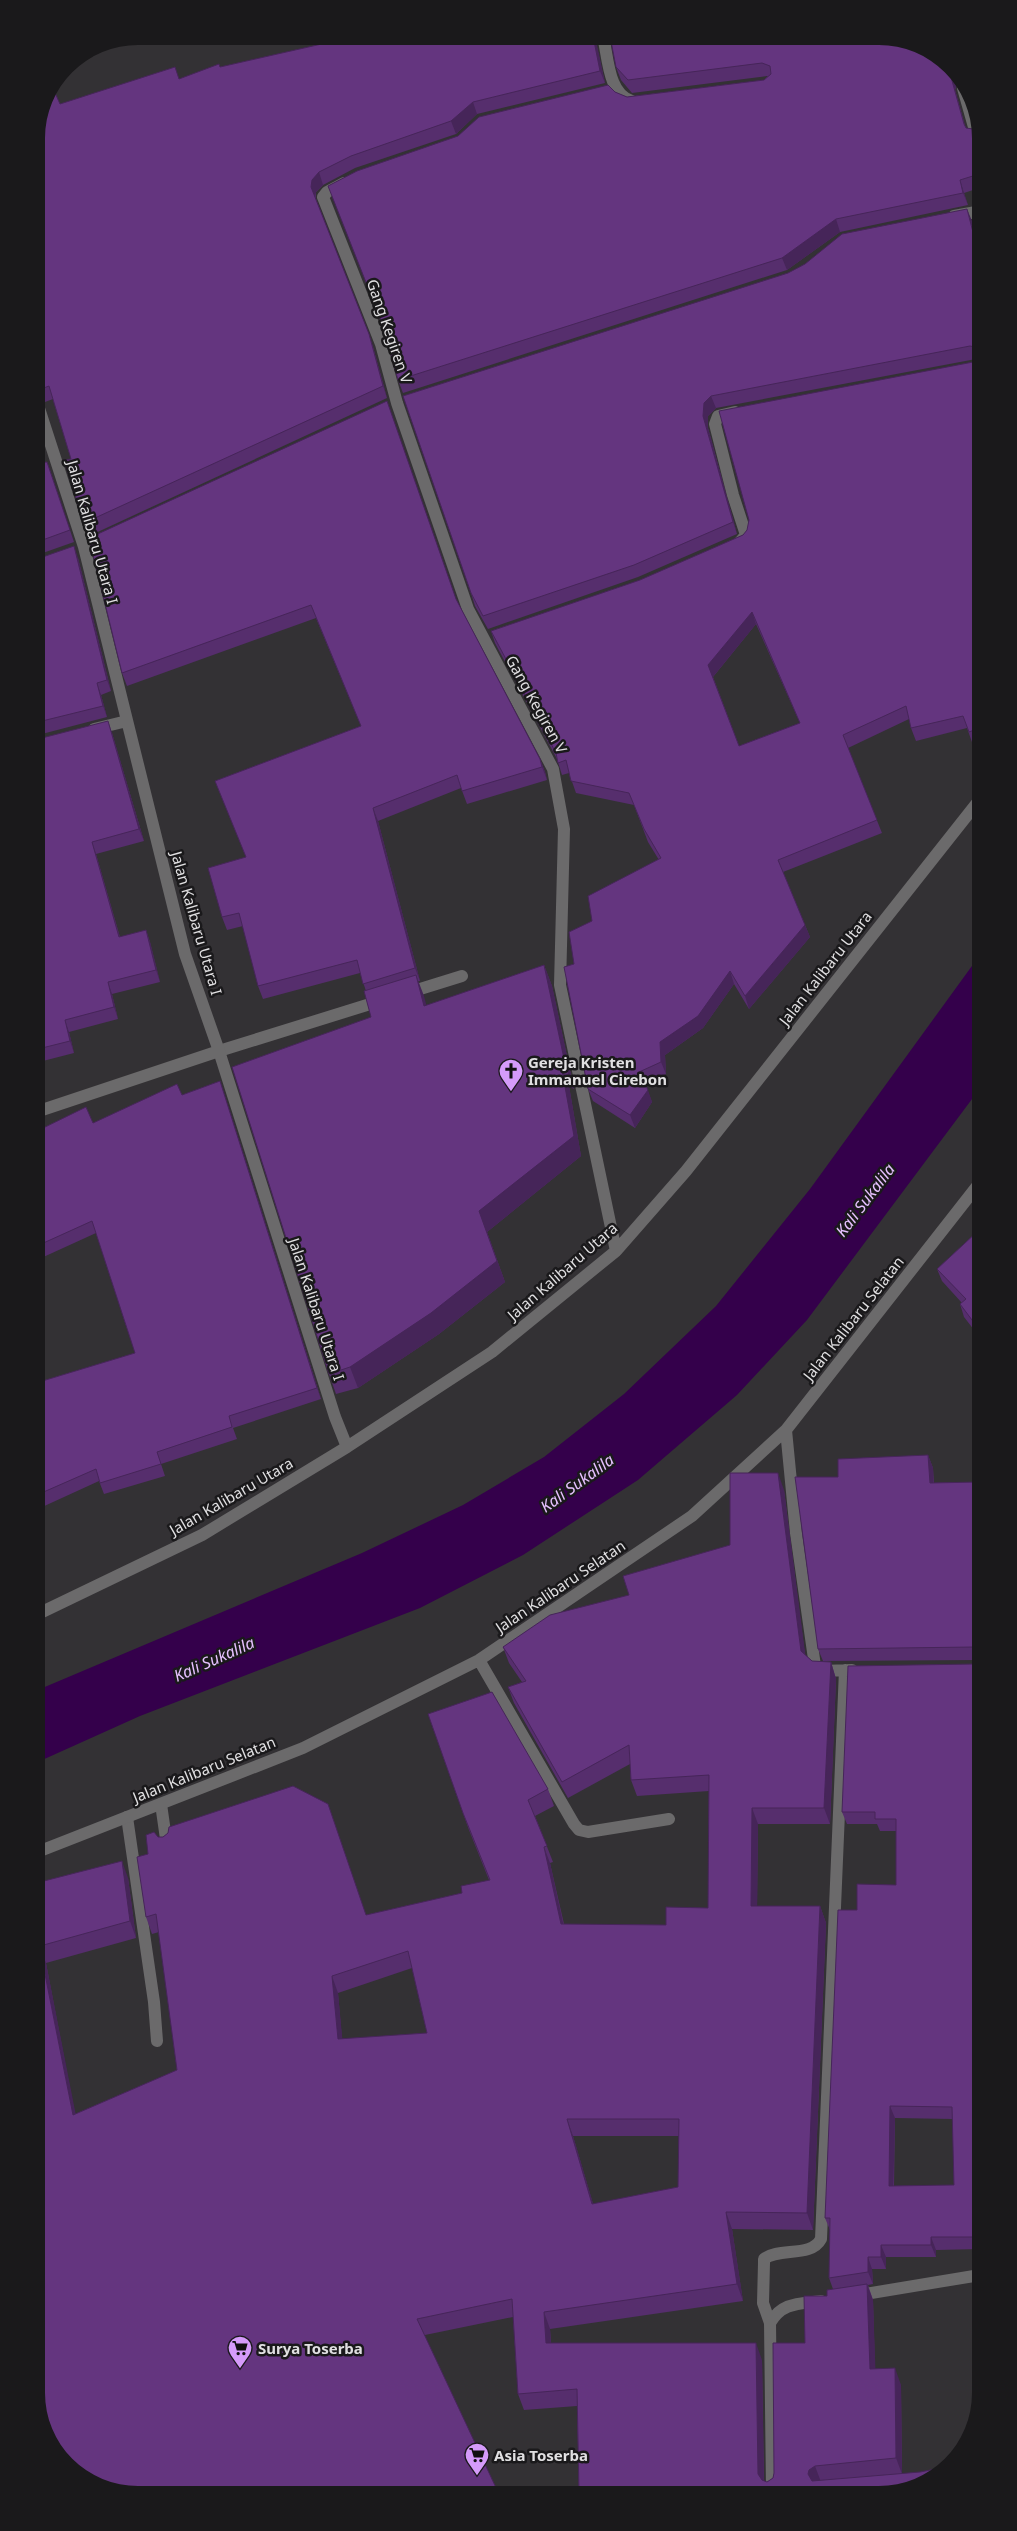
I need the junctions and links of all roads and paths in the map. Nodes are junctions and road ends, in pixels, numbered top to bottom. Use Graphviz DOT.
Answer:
graph roads {
  1 [pos="605,45"];
  2 [pos="616,89"];
  3 [pos="599,92"];
  4 [pos="641,100"];
  5 [pos="358,176"];
  6 [pos="972,213"];
  7 [pos="938,219"];
  8 [pos="748,410"];
  9 [pos="45,427"];
  10 [pos="726,549"];
  11 [pos="127,722"];
  12 [pos="83,732"];
  13 [pos="972,809"];
  14 [pos="462,976"];
  15 [pos="219,1051"];
  16 [pos="45,1109"];
  17 [pos="972,1193"];
  18 [pos="616,1251"];
  19 [pos="786,1430"];
  20 [pos="347,1447"];
  21 [pos="45,1611"];
  22 [pos="479,1660"];
  23 [pos="845,1670"];
  24 [pos="864,1670"];
  25 [pos="161,1804"];
  26 [pos="127,1817"];
  27 [pos="669,1819"];
  28 [pos="167,1846"];
  29 [pos="45,1849"];
  30 [pos="157,2041"];
  31 [pos="972,2276"];
  32 [pos="770,2323"];
  33 [pos="772,2486"];
  1 -- 2 [label="street"];
  2 -- 3 [label="street"];
  2 -- 4 [label="street"];
  5 -- 18 [label="street, Gang Kegiren V"];
  6 -- 7 [label="street"];
  8 -- 10 [label="street"];
  9 -- 11 [label="street, Jalan Kalibaru Utara I"];
  11 -- 12 [label="street"];
  11 -- 15 [label="street, Jalan Kalibaru Utara I"];
  13 -- 18 [label="street, Jalan Kalibaru Utara"];
  14 -- 15 [label="street"];
  15 -- 16 [label="street"];
  15 -- 20 [label="street, Jalan Kalibaru Utara I"];
  17 -- 19 [label="street, Jalan Kalibaru Selatan"];
  18 -- 20 [label="street, Jalan Kalibaru Utara"];
  19 -- 22 [label="street, Jalan Kalibaru Selatan"];
  19 -- 23 [label="street"];
  20 -- 21 [label="street, Jalan Kalibaru Utara"];
  22 -- 25 [label="street, Jalan Kalibaru Selatan"];
  22 -- 27 [label="street"];
  23 -- 24 [label="street"];
  23 -- 32 [label="street"];
  25 -- 26 [label="street, Jalan Kalibaru Selatan"];
  25 -- 28 [label="street"];
  26 -- 29 [label="street, Jalan Kalibaru Selatan"];
  26 -- 30 [label="street"];
  31 -- 32 [label="street"];
  32 -- 33 [label="street"];
}
